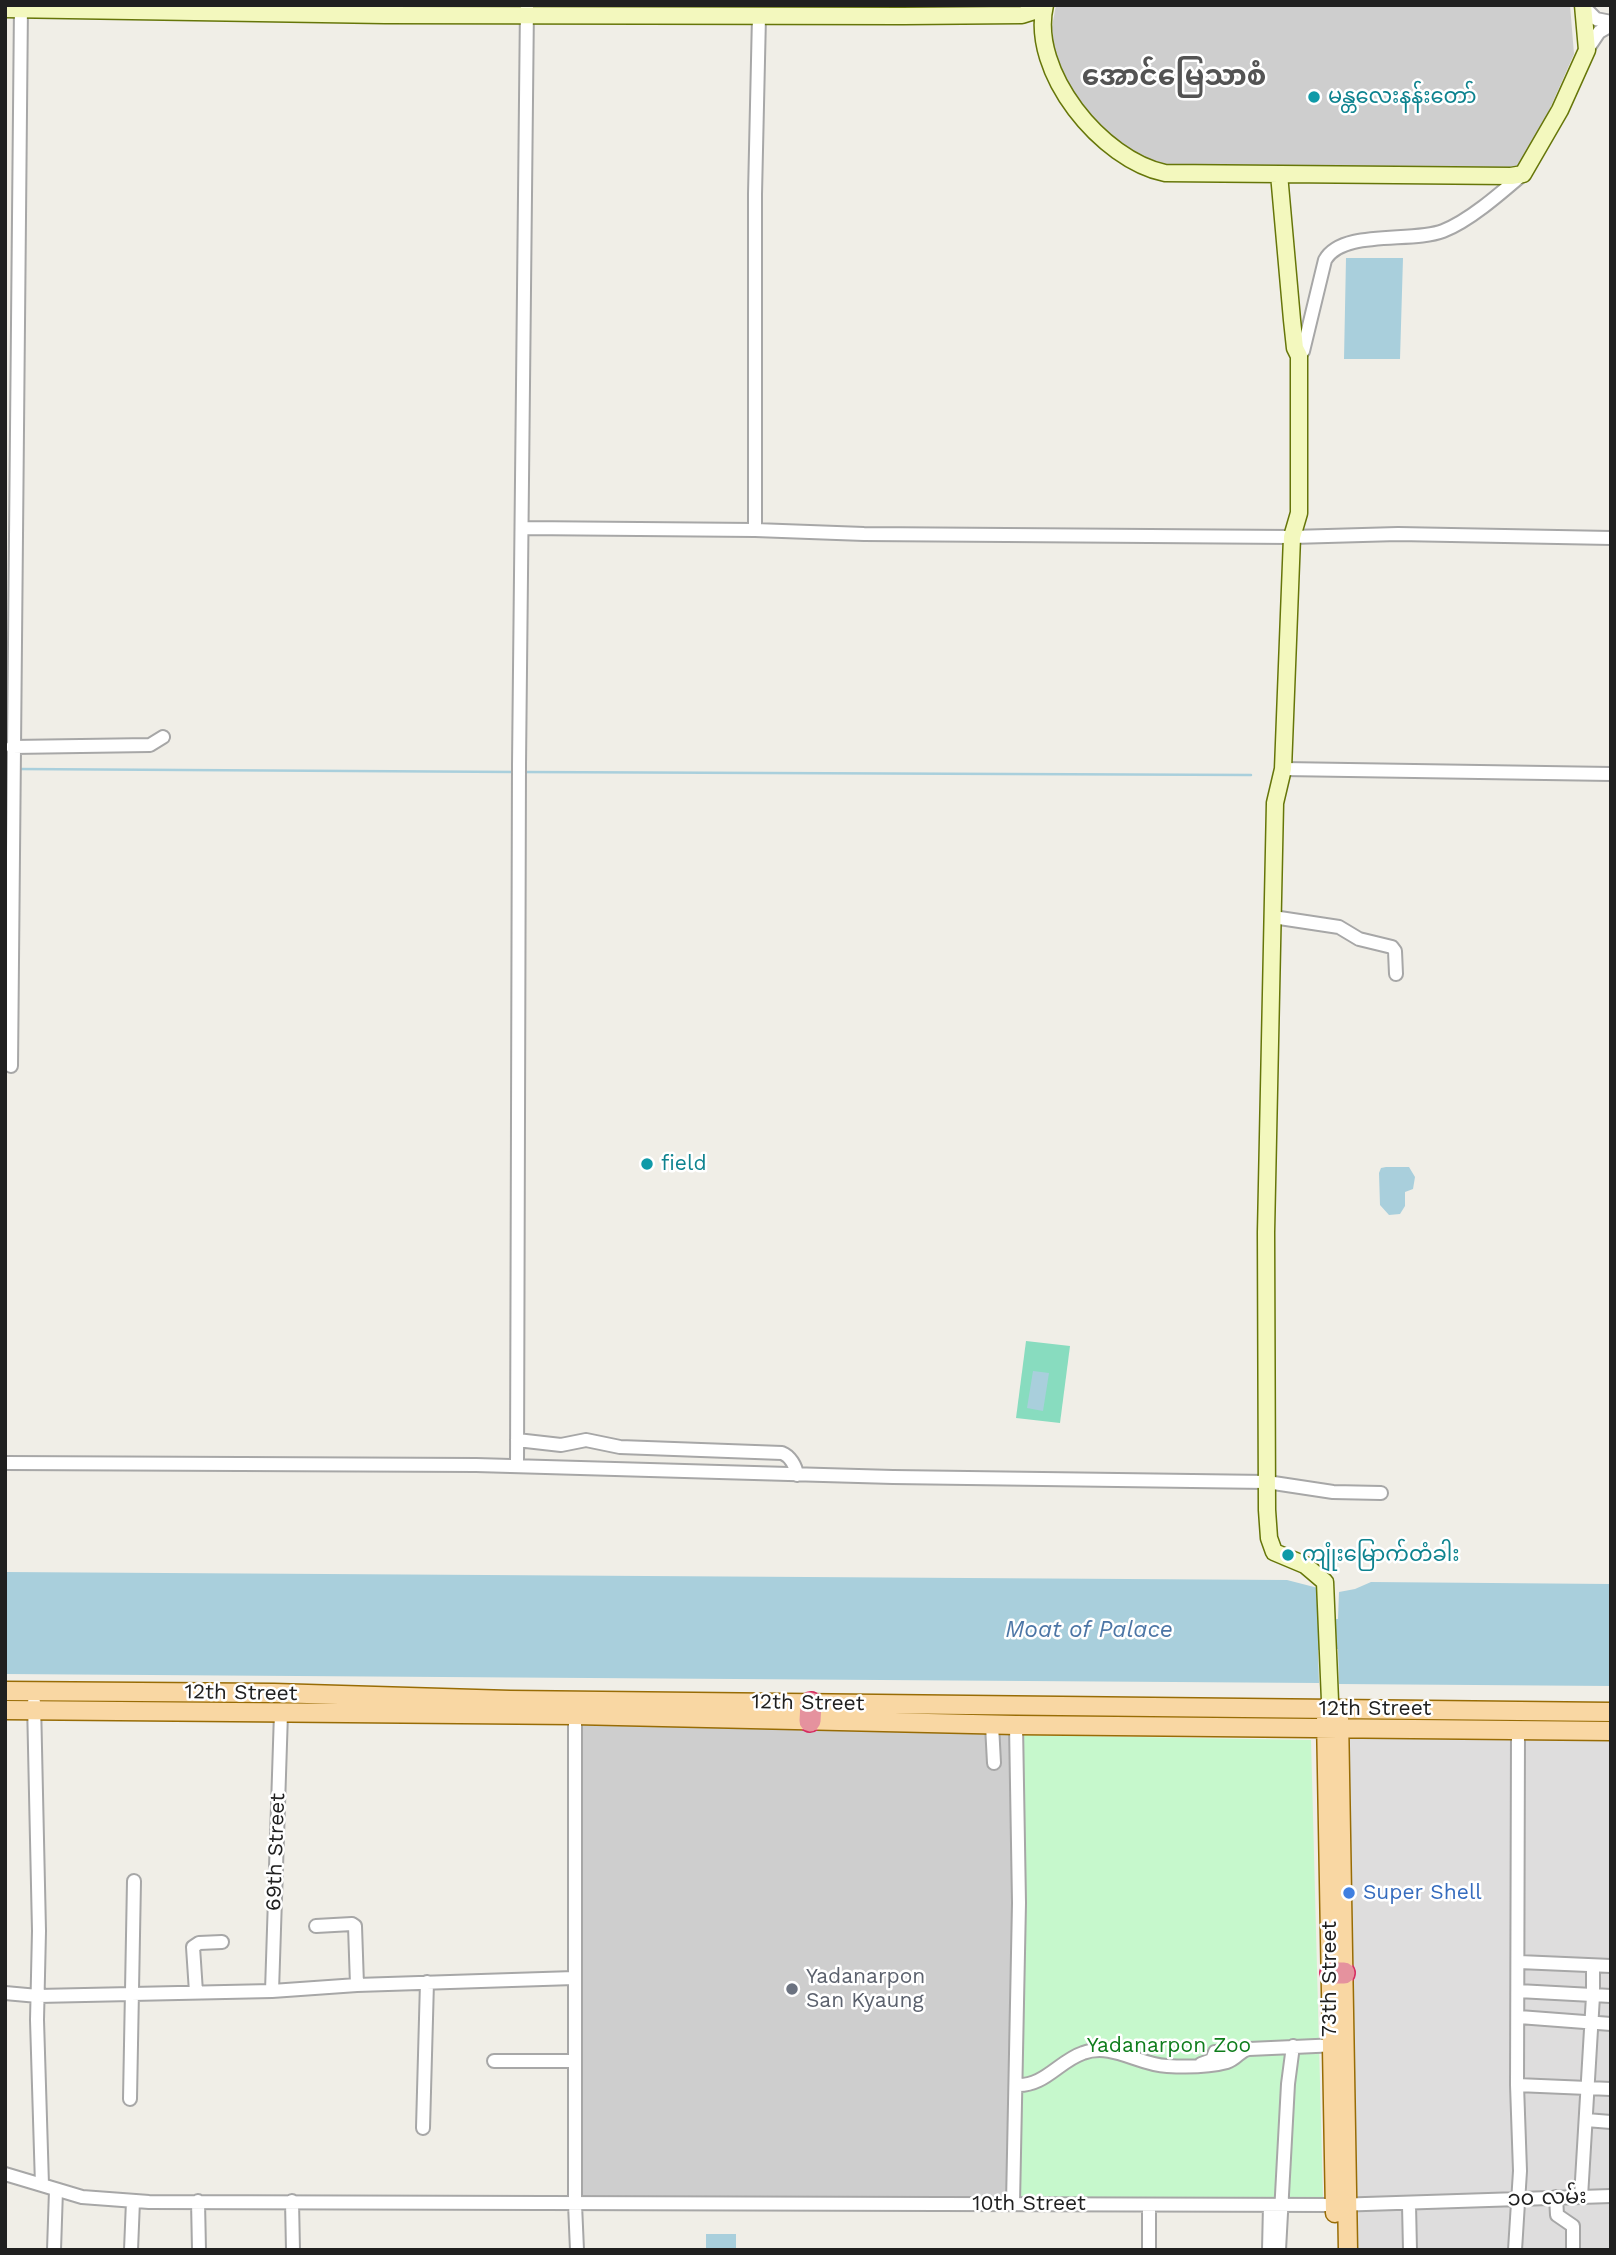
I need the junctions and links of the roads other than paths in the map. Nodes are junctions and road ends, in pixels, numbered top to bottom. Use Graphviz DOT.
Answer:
graph roads {
  1 [pos="1583,6"];
  2 [pos="1045,7"];
  3 [pos="16,8"];
  4 [pos="527,10"];
  5 [pos="592,10"];
  6 [pos="759,10"];
  7 [pos="1023,15"];
  8 [pos="1611,23"];
  9 [pos="1042,33"];
  10 [pos="1587,50"];
  11 [pos="1279,174"];
  12 [pos="1523,174"];
  13 [pos="1299,356"];
  14 [pos="11,426"];
  15 [pos="10,496"];
  16 [pos="523,528"];
  17 [pos="755,530"];
  18 [pos="1292,537"];
  19 [pos="1611,538"];
  20 [pos="10,564"];
  21 [pos="10,635"];
  22 [pos="163,737"];
  23 [pos="12,747"];
  24 [pos="1283,769"];
  25 [pos="1611,774"];
  26 [pos="1273,917"];
  27 [pos="1396,974"];
  28 [pos="10,1066"];
  29 [pos="517,1440"];
  30 [pos="690,1449"];
  31 [pos="5,1463"];
  32 [pos="517,1466"];
  33 [pos="690,1472"];
  34 [pos="797,1475"];
  35 [pos="1267,1482"];
  36 [pos="1381,1493"];
  37 [pos="5,1691"];
  38 [pos="34,1691"];
  39 [pos="1331,1701"];
  40 [pos="575,1708"];
  41 [pos="5,1710"];
  42 [pos="34,1711"];
  43 [pos="810,1712"];
  44 [pos="1611,1712"];
  45 [pos="281,1713"];
  46 [pos="992,1724"];
  47 [pos="1016,1725"];
  48 [pos="1333,1728"];
  49 [pos="1518,1730"];
  50 [pos="1611,1731"];
  51 [pos="994,1763"];
  52 [pos="134,1881"];
  53 [pos="316,1926"];
  54 [pos="222,1942"];
  55 [pos="1519,1962"];
  56 [pos="1593,1966"];
  57 [pos="1611,1966"];
  58 [pos="574,1978"];
  59 [pos="427,1982"];
  60 [pos="357,1985"];
  61 [pos="272,1991"];
  62 [pos="1518,1991"];
  63 [pos="196,1992"];
  64 [pos="5,1993"];
  65 [pos="130,1994"];
  66 [pos="38,1996"];
  67 [pos="1593,1996"];
  68 [pos="1611,1996"];
  69 [pos="1519,2017"];
  70 [pos="1592,2023"];
  71 [pos="1611,2024"];
  72 [pos="1338,2045"];
  73 [pos="1293,2046"];
  74 [pos="494,2061"];
  75 [pos="574,2061"];
  76 [pos="1016,2085"];
  77 [pos="1517,2085"];
  78 [pos="1588,2088"];
  79 [pos="1611,2089"];
  80 [pos="130,2099"];
  81 [pos="1586,2120"];
  82 [pos="1611,2122"];
  83 [pos="423,2128"];
  84 [pos="5,2174"];
  85 [pos="42,2185"];
  86 [pos="56,2190"];
  87 [pos="1611,2196"];
  88 [pos="1556,2197"];
  89 [pos="1581,2197"];
  90 [pos="1518,2199"];
  91 [pos="198,2201"];
  92 [pos="1476,2201"];
  93 [pos="133,2202"];
  94 [pos="292,2202"];
  95 [pos="1013,2203"];
  96 [pos="575,2204"];
  97 [pos="1149,2205"];
  98 [pos="1276,2205"];
  99 [pos="1341,2205"];
  100 [pos="1400,2205"];
  101 [pos="54,2250"];
  102 [pos="131,2250"];
  103 [pos="199,2250"];
  104 [pos="293,2250"];
  105 [pos="577,2250"];
  106 [pos="1149,2250"];
  107 [pos="1269,2250"];
  108 [pos="1279,2250"];
  109 [pos="1335,2250"];
  110 [pos="1348,2250"];
  111 [pos="1410,2250"];
  112 [pos="1515,2250"];
  113 [pos="1573,2250"];
  1 -- 8 [label="street"];
  1 -- 10 [label="street"];
  2 -- 7 [label="street"];
  2 -- 9 [label="street"];
  3 -- 4 [label="street"];
  3 -- 14 [label="street"];
  4 -- 5 [label="street"];
  4 -- 16 [label="street"];
  5 -- 6 [label="street"];
  6 -- 7 [label="street"];
  6 -- 17 [label="street"];
  7 -- 9 [label="street"];
  8 -- 10 [label="street"];
  9 -- 11 [label="street"];
  10 -- 12 [label="street"];
  11 -- 12 [label="street"];
  11 -- 13 [label="street"];
  12 -- 13 [label="street"];
  13 -- 18 [label="street"];
  14 -- 15 [label="street"];
  15 -- 20 [label="street"];
  16 -- 17 [label="street"];
  16 -- 29 [label="street"];
  17 -- 18 [label="street"];
  18 -- 19 [label="street"];
  18 -- 24 [label="street"];
  20 -- 21 [label="street"];
  21 -- 23 [label="street"];
  22 -- 23 [label="street"];
  23 -- 28 [label="street"];
  24 -- 25 [label="street"];
  24 -- 26 [label="street"];
  26 -- 27 [label="street"];
  26 -- 35 [label="street"];
  29 -- 30 [label="street"];
  29 -- 32 [label="street"];
  30 -- 33 [label="street"];
  30 -- 34 [label="street"];
  31 -- 32 [label="street"];
  32 -- 33 [label="street"];
  33 -- 34 [label="street"];
  34 -- 35 [label="street"];
  35 -- 36 [label="street"];
  35 -- 39 [label="street"];
  37 -- 38 [label="main road, 12th Street"];
  38 -- 40 [label="main road, 12th Street"];
  38 -- 42 [label="street"];
  39 -- 43 [label="main road, 12th Street"];
  39 -- 44 [label="main road, 12th Street"];
  39 -- 48 [label="main road, 73th Street"];
  40 -- 43 [label="main road, 12th Street"];
  40 -- 45 [label="main road, 12th Street"];
  40 -- 58 [label="street"];
  41 -- 42 [label="main road, 12th Street"];
  42 -- 45 [label="main road, 12th Street"];
  42 -- 66 [label="street"];
  43 -- 46 [label="main road, 12th Street"];
  45 -- 61 [label="street, 69th Street"];
  46 -- 47 [label="main road, 12th Street"];
  46 -- 51 [label="street"];
  47 -- 48 [label="main road, 12th Street"];
  47 -- 76 [label="street"];
  48 -- 49 [label="main road, 12th Street"];
  48 -- 72 [label="main road, 73th Street"];
  49 -- 50 [label="main road, 12th Street"];
  49 -- 55 [label="street"];
  52 -- 65 [label="street"];
  53 -- 60 [label="street"];
  54 -- 63 [label="street"];
  55 -- 56 [label="street"];
  55 -- 62 [label="street"];
  56 -- 57 [label="street"];
  56 -- 67 [label="street"];
  58 -- 59 [label="street"];
  58 -- 75 [label="street"];
  59 -- 60 [label="street"];
  59 -- 83 [label="street"];
  60 -- 61 [label="street"];
  61 -- 63 [label="street"];
  62 -- 67 [label="street"];
  62 -- 69 [label="street"];
  63 -- 65 [label="street"];
  64 -- 66 [label="street"];
  65 -- 66 [label="street"];
  65 -- 80 [label="street"];
  66 -- 85 [label="street"];
  67 -- 68 [label="street"];
  67 -- 70 [label="street"];
  69 -- 70 [label="street"];
  69 -- 77 [label="street"];
  70 -- 71 [label="street"];
  70 -- 78 [label="street"];
  72 -- 73 [label="street"];
  72 -- 99 [label="main road, 73th Street"];
  73 -- 76 [label="street"];
  73 -- 98 [label="street"];
  74 -- 75 [label="street"];
  75 -- 96 [label="street"];
  76 -- 95 [label="street"];
  77 -- 78 [label="street"];
  77 -- 90 [label="street"];
  78 -- 79 [label="street"];
  78 -- 81 [label="street"];
  81 -- 82 [label="street"];
  81 -- 89 [label="street"];
  84 -- 85 [label="street, 10th Street"];
  85 -- 86 [label="street, 10th Street"];
  86 -- 93 [label="street, 10th Street"];
  86 -- 101 [label="street"];
  87 -- 89 [label="street, ၁၀ လမ်း"];
  88 -- 89 [label="street, ၁၀ လမ်း"];
  88 -- 90 [label="street, ၁၀ လမ်း"];
  88 -- 113 [label="street"];
  90 -- 92 [label="street, ၁၀ လမ်း"];
  90 -- 112 [label="street"];
  91 -- 93 [label="street, 10th Street"];
  91 -- 94 [label="street, 10th Street"];
  91 -- 103 [label="street"];
  92 -- 100 [label="street, 10th Street"];
  93 -- 102 [label="street"];
  94 -- 96 [label="street, 10th Street"];
  94 -- 104 [label="street"];
  95 -- 96 [label="street, 10th Street"];
  95 -- 97 [label="street, 10th Street"];
  96 -- 105 [label="street"];
  97 -- 98 [label="street, 10th Street"];
  97 -- 106 [label="street"];
  98 -- 99 [label="street, 10th Street"];
  98 -- 107 [label="street"];
  98 -- 108 [label="street"];
  99 -- 100 [label="street, 10th Street"];
  99 -- 109 [label="main road, 73th Street"];
  99 -- 110 [label="main road, 73th Street"];
  100 -- 111 [label="street"];
}
